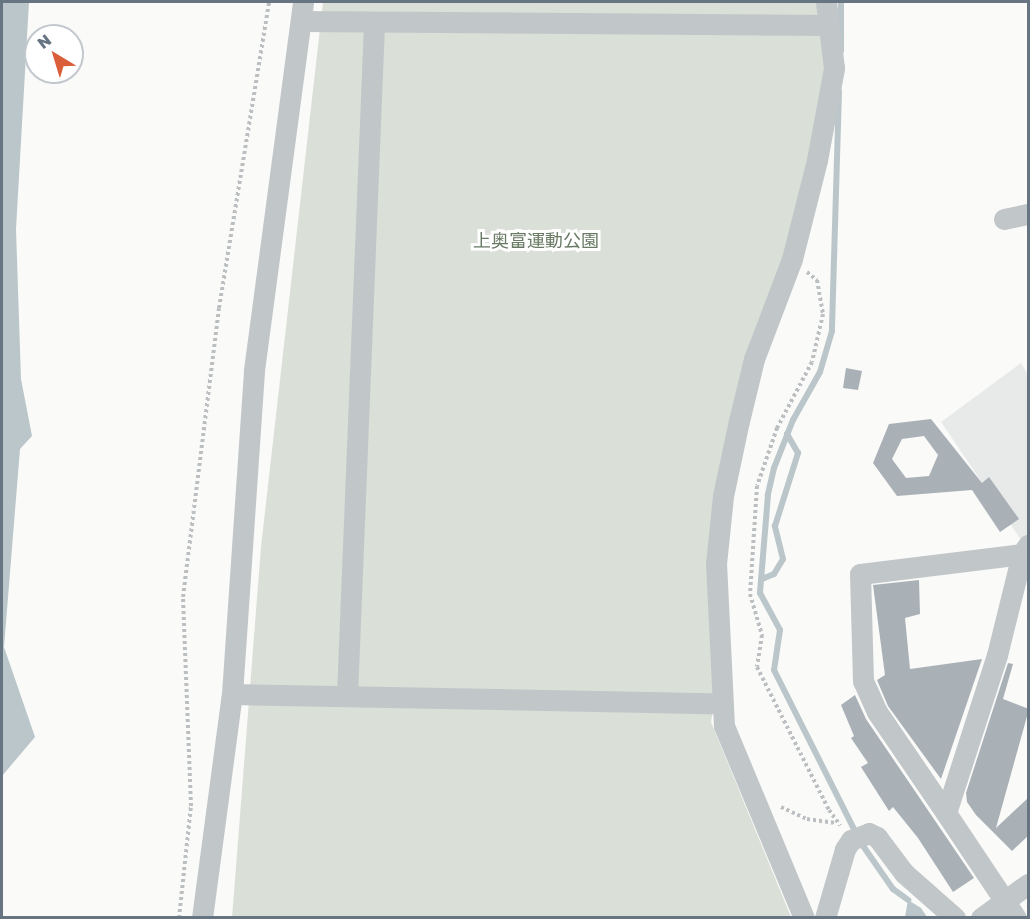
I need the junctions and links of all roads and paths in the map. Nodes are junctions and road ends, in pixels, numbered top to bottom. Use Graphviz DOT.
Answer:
graph roads {
  1 [pos="269,2"];
  2 [pos="826,2"];
  3 [pos="302,11"];
  4 [pos="374,24"];
  5 [pos="829,25"];
  6 [pos="1029,214"];
  7 [pos="1004,219"];
  8 [pos="792,260"];
  9 [pos="1025,550"];
  10 [pos="232,694"];
  11 [pos="347,696"];
  12 [pos="722,703"];
  13 [pos="748,787"];
  14 [pos="946,813"];
  15 [pos="837,824"];
  16 [pos="859,835"];
  17 [pos="1029,884"];
  18 [pos="1010,909"];
  19 [pos="179,918"];
  20 [pos="202,918"];
  21 [pos="804,918"];
  22 [pos="825,918"];
  23 [pos="955,918"];
  24 [pos="981,918"];
  1 -- 19 [label="path"];
  2 -- 5 [label="street"];
  3 -- 4 [label="street"];
  3 -- 10 [label="street"];
  4 -- 5 [label="street"];
  4 -- 11 [label="street"];
  5 -- 8 [label="street"];
  6 -- 7 [label="street"];
  8 -- 12 [label="street"];
  8 -- 15 [label="path"];
  9 -- 14 [label="street"];
  9 -- 14 [label="street"];
  10 -- 11 [label="street"];
  10 -- 20 [label="street"];
  11 -- 12 [label="street"];
  12 -- 13 [label="street"];
  13 -- 15 [label="path"];
  13 -- 21 [label="street"];
  14 -- 18 [label="street"];
  15 -- 16 [label="path"];
  16 -- 22 [label="street"];
  16 -- 23 [label="street"];
  17 -- 18 [label="street"];
  18 -- 24 [label="street"];
}
